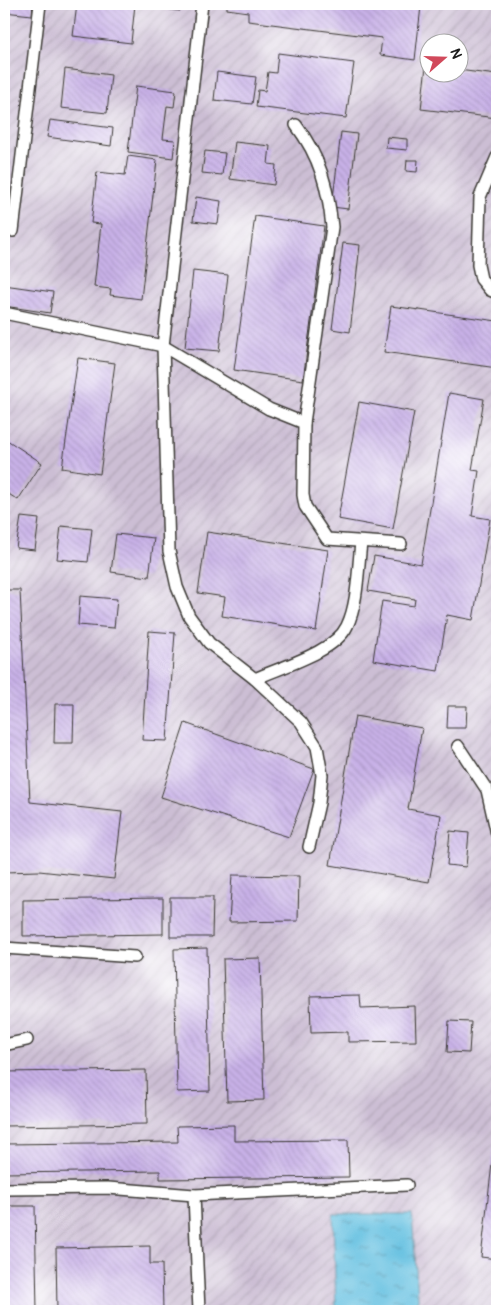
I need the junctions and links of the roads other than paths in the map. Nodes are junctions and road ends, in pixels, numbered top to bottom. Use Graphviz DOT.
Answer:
graph roads {
  1 [pos="40,4"];
  2 [pos="202,4"];
  3 [pos="296,125"];
  4 [pos="497,157"];
  5 [pos="12,231"];
  6 [pos="497,293"];
  7 [pos="4,313"];
  8 [pos="163,346"];
  9 [pos="304,423"];
  10 [pos="361,542"];
  11 [pos="401,544"];
  12 [pos="255,679"];
  13 [pos="458,746"];
  14 [pos="497,834"];
  15 [pos="309,847"];
  16 [pos="4,948"];
  17 [pos="134,957"];
  18 [pos="27,1040"];
  19 [pos="4,1045"];
  20 [pos="407,1185"];
  21 [pos="4,1189"];
  22 [pos="194,1195"];
  23 [pos="199,1311"];
  1 -- 5 [label="lane"];
  2 -- 8 [label="lane"];
  3 -- 9 [label="lane"];
  4 -- 6 [label="lane"];
  7 -- 8 [label="lane"];
  8 -- 9 [label="lane"];
  8 -- 12 [label="lane"];
  9 -- 10 [label="lane"];
  10 -- 11 [label="lane"];
  10 -- 12 [label="lane"];
  12 -- 15 [label="lane"];
  13 -- 14 [label="lane"];
  16 -- 17 [label="lane"];
  18 -- 19 [label="lane"];
  20 -- 22 [label="lane"];
  21 -- 22 [label="lane"];
  22 -- 23 [label="lane"];
}
